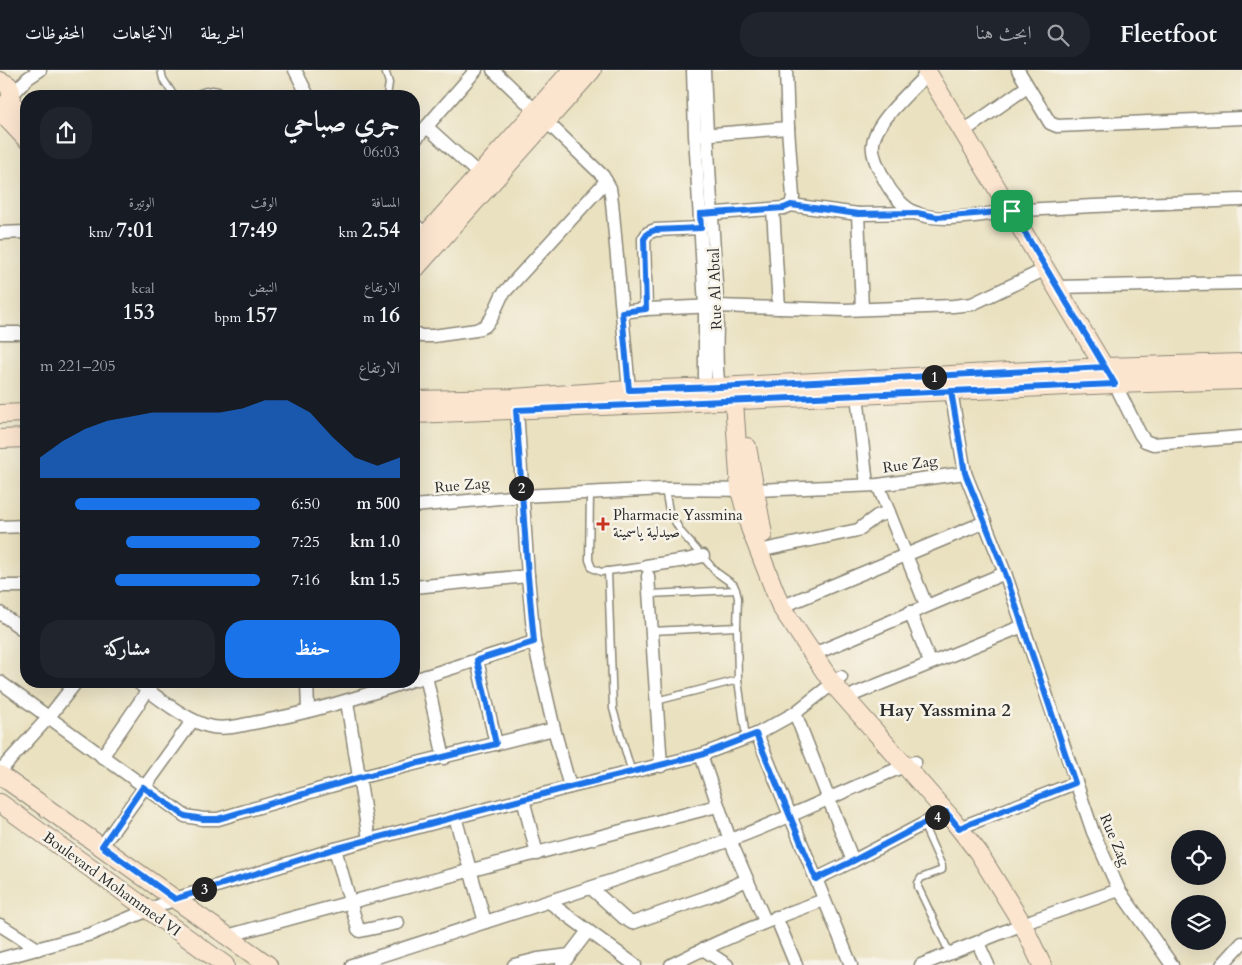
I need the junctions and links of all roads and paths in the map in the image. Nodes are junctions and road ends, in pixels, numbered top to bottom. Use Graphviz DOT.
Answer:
graph roads {
  1 [pos="40,70"];
  2 [pos="162,70"];
  3 [pos="295,70"];
  4 [pos="385,70"];
  5 [pos="476,70"];
  6 [pos="493,70"];
  7 [pos="572,70"];
  8 [pos="592,70"];
  9 [pos="693,70"];
  10 [pos="704,70"];
  11 [pos="786,70"];
  12 [pos="1018,70"];
  13 [pos="927,72"];
  14 [pos="1027,87"];
  15 [pos="170,90"];
  16 [pos="304,90"];
  17 [pos="388,90"];
  18 [pos="4,96"];
  19 [pos="20,114"];
  20 [pos="541,117"];
  21 [pos="1242,118"];
  22 [pos="20,127"];
  23 [pos="427,127"];
  24 [pos="788,128"];
  25 [pos="964,131"];
  26 [pos="420,135"];
  27 [pos="700,135"];
  28 [pos="480,175"];
  29 [pos="606,181"];
  30 [pos="1242,200"];
  31 [pos="791,205"];
  32 [pos="773,209"];
  33 [pos="1012,211"];
  34 [pos="917,213"];
  35 [pos="706,214"];
  36 [pos="858,214"];
  37 [pos="701,228"];
  38 [pos="20,232"];
  39 [pos="0,233"];
  40 [pos="425,234"];
  41 [pos="420,250"];
  42 [pos="1046,269"];
  43 [pos="1242,283"];
  44 [pos="1057,287"];
  45 [pos="711,306"];
  46 [pos="779,308"];
  47 [pos="646,309"];
  48 [pos="862,309"];
  49 [pos="622,312"];
  50 [pos="0,333"];
  51 [pos="20,333"];
  52 [pos="420,336"];
  53 [pos="1242,363"];
  54 [pos="1105,367"];
  55 [pos="1242,380"];
  56 [pos="1115,384"];
  57 [pos="712,387"];
  58 [pos="629,390"];
  59 [pos="951,391"];
  60 [pos="856,395"];
  61 [pos="420,400"];
  62 [pos="737,405"];
  63 [pos="516,410"];
  64 [pos="0,414"];
  65 [pos="20,414"];
  66 [pos="420,414"];
  67 [pos="1242,437"];
  68 [pos="20,438"];
  69 [pos="0,439"];
  70 [pos="965,473"];
  71 [pos="873,485"];
  72 [pos="665,489"];
  73 [pos="747,490"];
  74 [pos="590,494"];
  75 [pos="522,496"];
  76 [pos="420,505"];
  77 [pos="889,512"];
  78 [pos="985,522"];
  79 [pos="0,526"];
  80 [pos="20,526"];
  81 [pos="768,549"];
  82 [pos="906,554"];
  83 [pos="703,556"];
  84 [pos="608,571"];
  85 [pos="647,571"];
  86 [pos="1005,573"];
  87 [pos="528,576"];
  88 [pos="0,586"];
  89 [pos="20,586"];
  90 [pos="420,586"];
  91 [pos="736,590"];
  92 [pos="649,594"];
  93 [pos="786,605"];
  94 [pos="926,605"];
  95 [pos="910,612"];
  96 [pos="0,613"];
  97 [pos="737,626"];
  98 [pos="1023,626"];
  99 [pos="20,628"];
  100 [pos="651,631"];
  101 [pos="534,642"];
  102 [pos="821,651"];
  103 [pos="477,660"];
  104 [pos="930,662"];
  105 [pos="420,678"];
  106 [pos="738,680"];
  107 [pos="837,680"];
  108 [pos="0,682"];
  109 [pos="72,688"];
  110 [pos="145,688"];
  111 [pos="306,688"];
  112 [pos="378,688"];
  113 [pos="148,690"];
  114 [pos="855,694"];
  115 [pos="656,701"];
  116 [pos="347,702"];
  117 [pos="308,711"];
  118 [pos="795,712"];
  119 [pos="48,718"];
  120 [pos="193,720"];
  121 [pos="554,729"];
  122 [pos="751,736"];
  123 [pos="496,744"];
  124 [pos="701,755"];
  125 [pos="102,756"];
  126 [pos="444,758"];
  127 [pos="909,764"];
  128 [pos="661,766"];
  129 [pos="632,772"];
  130 [pos="0,773"];
  131 [pos="358,778"];
  132 [pos="1075,783"];
  133 [pos="143,787"];
  134 [pos="570,787"];
  135 [pos="524,799"];
  136 [pos="830,799"];
  137 [pos="0,803"];
  138 [pos="717,806"];
  139 [pos="946,812"];
  140 [pos="790,816"];
  141 [pos="454,817"];
  142 [pos="923,824"];
  143 [pos="965,826"];
  144 [pos="370,839"];
  145 [pos="730,840"];
  146 [pos="102,846"];
  147 [pos="334,849"];
  148 [pos="537,854"];
  149 [pos="853,861"];
  150 [pos="470,872"];
  151 [pos="816,879"];
  152 [pos="747,880"];
  153 [pos="591,888"];
  154 [pos="1119,890"];
  155 [pos="175,899"];
  156 [pos="824,900"];
  157 [pos="350,901"];
  158 [pos="549,902"];
  159 [pos="148,910"];
  160 [pos="771,919"];
  161 [pos="398,922"];
  162 [pos="485,922"];
  163 [pos="1028,923"];
  164 [pos="0,925"];
  165 [pos="588,931"];
  166 [pos="227,936"];
  167 [pos="978,943"];
  168 [pos="1242,943"];
  169 [pos="703,948"];
  170 [pos="38,949"];
  171 [pos="950,954"];
  172 [pos="566,960"];
  173 [pos="3,961"];
  174 [pos="224,965"];
  175 [pos="268,965"];
  176 [pos="352,965"];
  177 [pos="514,965"];
  178 [pos="635,965"];
  179 [pos="670,965"];
  180 [pos="728,965"];
  181 [pos="796,965"];
  182 [pos="851,965"];
  183 [pos="921,965"];
  184 [pos="988,965"];
  185 [pos="1042,965"];
  186 [pos="1052,965"];
  187 [pos="1172,965"];
  188 [pos="1222,965"];
  1 -- 18 [label="street"];
  2 -- 15 [label="lane"];
  3 -- 16 [label="street"];
  4 -- 17 [label="lane"];
  5 -- 23 [label="street"];
  6 -- 20 [label="street"];
  7 -- 20 [label="street"];
  8 -- 20 [label="street"];
  9 -- 27 [label="street, Rue Al Abtal"];
  10 -- 27 [label="street, Rue Al Abtal"];
  11 -- 24 [label="street"];
  12 -- 14 [label="street"];
  13 -- 25 [label="street"];
  13 -- 34 [label="street"];
  14 -- 21 [label="street"];
  14 -- 25 [label="street"];
  18 -- 19 [label="street"];
  18 -- 22 [label="street"];
  20 -- 28 [label="street"];
  20 -- 29 [label="street"];
  20 -- 40 [label="street"];
  23 -- 26 [label="street"];
  23 -- 28 [label="street"];
  24 -- 27 [label="street"];
  24 -- 31 [label="street"];
  25 -- 33 [label="street"];
  27 -- 35 [label="street, Rue Al Abtal"];
  28 -- 40 [label="street"];
  29 -- 49 [label="street"];
  29 -- 52 [label="street"];
  30 -- 33 [label="street"];
  31 -- 32 [label="street"];
  31 -- 36 [label="street"];
  32 -- 35 [label="street"];
  32 -- 46 [label="street"];
  33 -- 34 [label="street"];
  33 -- 42 [label="street"];
  34 -- 36 [label="street"];
  35 -- 37 [label="street, Rue Al Abtal"];
  35 -- 45 [label="street, Rue Al Abtal"];
  36 -- 48 [label="street"];
  37 -- 45 [label="street, Rue Al Abtal"];
  37 -- 47 [label="street"];
  38 -- 39 [label="street"];
  40 -- 41 [label="street"];
  42 -- 44 [label="street"];
  42 -- 48 [label="street"];
  43 -- 44 [label="street"];
  44 -- 54 [label="street"];
  45 -- 46 [label="street"];
  45 -- 47 [label="street"];
  45 -- 57 [label="street, Rue Al Abtal"];
  46 -- 48 [label="street"];
  47 -- 49 [label="street"];
  49 -- 58 [label="street"];
  50 -- 51 [label="street"];
  53 -- 54 [label="street"];
  54 -- 56 [label="street"];
  54 -- 57 [label="street"];
  55 -- 56 [label="street"];
  56 -- 59 [label="street"];
  56 -- 67 [label="street"];
  57 -- 58 [label="street"];
  58 -- 61 [label="street"];
  59 -- 60 [label="street"];
  59 -- 70 [label="street"];
  60 -- 62 [label="street"];
  60 -- 71 [label="street"];
  62 -- 63 [label="street"];
  62 -- 73 [label="street"];
  63 -- 66 [label="street"];
  63 -- 75 [label="street"];
  64 -- 65 [label="street"];
  68 -- 69 [label="street"];
  70 -- 71 [label="street, Rue Zag"];
  70 -- 78 [label="street, Rue Zag"];
  71 -- 73 [label="street, Rue Zag"];
  71 -- 77 [label="street"];
  72 -- 73 [label="street, Rue Zag"];
  72 -- 74 [label="street, Rue Zag"];
  72 -- 83 [label="lane"];
  73 -- 81 [label="street"];
  73 -- 93 [label="street"];
  74 -- 75 [label="street, Rue Zag"];
  74 -- 84 [label="lane"];
  75 -- 76 [label="street, Rue Zag"];
  75 -- 87 [label="street"];
  77 -- 81 [label="street"];
  77 -- 82 [label="street"];
  78 -- 82 [label="street"];
  78 -- 86 [label="street, Rue Zag"];
  79 -- 80 [label="street"];
  81 -- 93 [label="street"];
  82 -- 93 [label="street"];
  82 -- 94 [label="street"];
  83 -- 85 [label="street"];
  83 -- 91 [label="lane"];
  84 -- 85 [label="lane"];
  84 -- 129 [label="lane"];
  85 -- 92 [label="street"];
  86 -- 94 [label="street"];
  86 -- 98 [label="street, Rue Zag"];
  87 -- 90 [label="street"];
  87 -- 101 [label="street"];
  88 -- 89 [label="street"];
  91 -- 92 [label="lane"];
  91 -- 97 [label="lane"];
  92 -- 100 [label="street"];
  93 -- 102 [label="street"];
  93 -- 107 [label="street"];
  94 -- 95 [label="street"];
  95 -- 102 [label="street"];
  95 -- 104 [label="street"];
  96 -- 99 [label="street"];
  97 -- 100 [label="lane"];
  97 -- 106 [label="lane"];
  98 -- 104 [label="street"];
  98 -- 132 [label="street, Rue Zag"];
  100 -- 115 [label="street"];
  101 -- 103 [label="street"];
  101 -- 121 [label="street"];
  102 -- 107 [label="street"];
  103 -- 105 [label="street"];
  103 -- 123 [label="street"];
  104 -- 114 [label="street"];
  105 -- 126 [label="street"];
  106 -- 115 [label="lane"];
  106 -- 122 [label="lane"];
  107 -- 114 [label="street"];
  107 -- 118 [label="street"];
  107 -- 127 [label="street"];
  108 -- 119 [label="street"];
  109 -- 119 [label="street"];
  110 -- 113 [label="street"];
  111 -- 117 [label="street"];
  112 -- 116 [label="street"];
  113 -- 120 [label="street"];
  113 -- 125 [label="street"];
  114 -- 127 [label="street"];
  115 -- 128 [label="street"];
  116 -- 117 [label="street"];
  116 -- 131 [label="street"];
  117 -- 120 [label="street"];
  118 -- 122 [label="street"];
  118 -- 136 [label="street"];
  119 -- 125 [label="street"];
  119 -- 130 [label="street"];
  120 -- 133 [label="street"];
  121 -- 123 [label="street"];
  121 -- 134 [label="street"];
  122 -- 124 [label="street"];
  122 -- 140 [label="street"];
  123 -- 126 [label="street"];
  124 -- 128 [label="street"];
  124 -- 138 [label="street"];
  125 -- 133 [label="street"];
  126 -- 131 [label="street"];
  127 -- 136 [label="street"];
  127 -- 139 [label="street"];
  127 -- 143 [label="street"];
  128 -- 129 [label="street"];
  129 -- 134 [label="street"];
  130 -- 146 [label="street, Boulevard Mohammed VI"];
  131 -- 133 [label="street"];
  131 -- 144 [label="street"];
  132 -- 143 [label="street"];
  132 -- 154 [label="street, Rue Zag"];
  133 -- 146 [label="street"];
  134 -- 135 [label="street"];
  135 -- 141 [label="street"];
  135 -- 148 [label="street"];
  136 -- 140 [label="street"];
  136 -- 149 [label="street"];
  137 -- 159 [label="street, Boulevard Mohammed VI"];
  138 -- 145 [label="street"];
  138 -- 148 [label="street"];
  139 -- 142 [label="street"];
  139 -- 143 [label="street"];
  140 -- 145 [label="street"];
  140 -- 151 [label="street"];
  141 -- 144 [label="street"];
  141 -- 150 [label="street"];
  142 -- 149 [label="street"];
  142 -- 171 [label="lane"];
  143 -- 163 [label="street"];
  144 -- 147 [label="street"];
  145 -- 152 [label="street"];
  145 -- 153 [label="street"];
  146 -- 155 [label="street, Boulevard Mohammed VI"];
  147 -- 155 [label="street"];
  147 -- 157 [label="street"];
  148 -- 150 [label="street"];
  149 -- 151 [label="street"];
  150 -- 157 [label="street"];
  150 -- 162 [label="street"];
  151 -- 156 [label="street"];
  152 -- 153 [label="street"];
  152 -- 160 [label="street"];
  153 -- 158 [label="street"];
  154 -- 163 [label="street"];
  154 -- 187 [label="street, Rue Zag"];
  155 -- 159 [label="street"];
  155 -- 166 [label="street, Boulevard Mohammed VI"];
  156 -- 160 [label="street"];
  156 -- 182 [label="street"];
  157 -- 161 [label="street"];
  157 -- 166 [label="street"];
  158 -- 162 [label="street"];
  158 -- 165 [label="street"];
  159 -- 170 [label="street"];
  159 -- 174 [label="street, Boulevard Mohammed VI"];
  160 -- 169 [label="street"];
  160 -- 181 [label="street"];
  162 -- 176 [label="street"];
  163 -- 167 [label="street"];
  163 -- 185 [label="street"];
  163 -- 186 [label="street"];
  164 -- 170 [label="street"];
  165 -- 172 [label="street"];
  165 -- 178 [label="street"];
  166 -- 175 [label="street, Boulevard Mohammed VI"];
  167 -- 171 [label="street"];
  167 -- 184 [label="street"];
  168 -- 188 [label="street"];
  169 -- 179 [label="street"];
  169 -- 180 [label="street"];
  170 -- 173 [label="street"];
  171 -- 183 [label="street"];
  172 -- 177 [label="street"];
}
